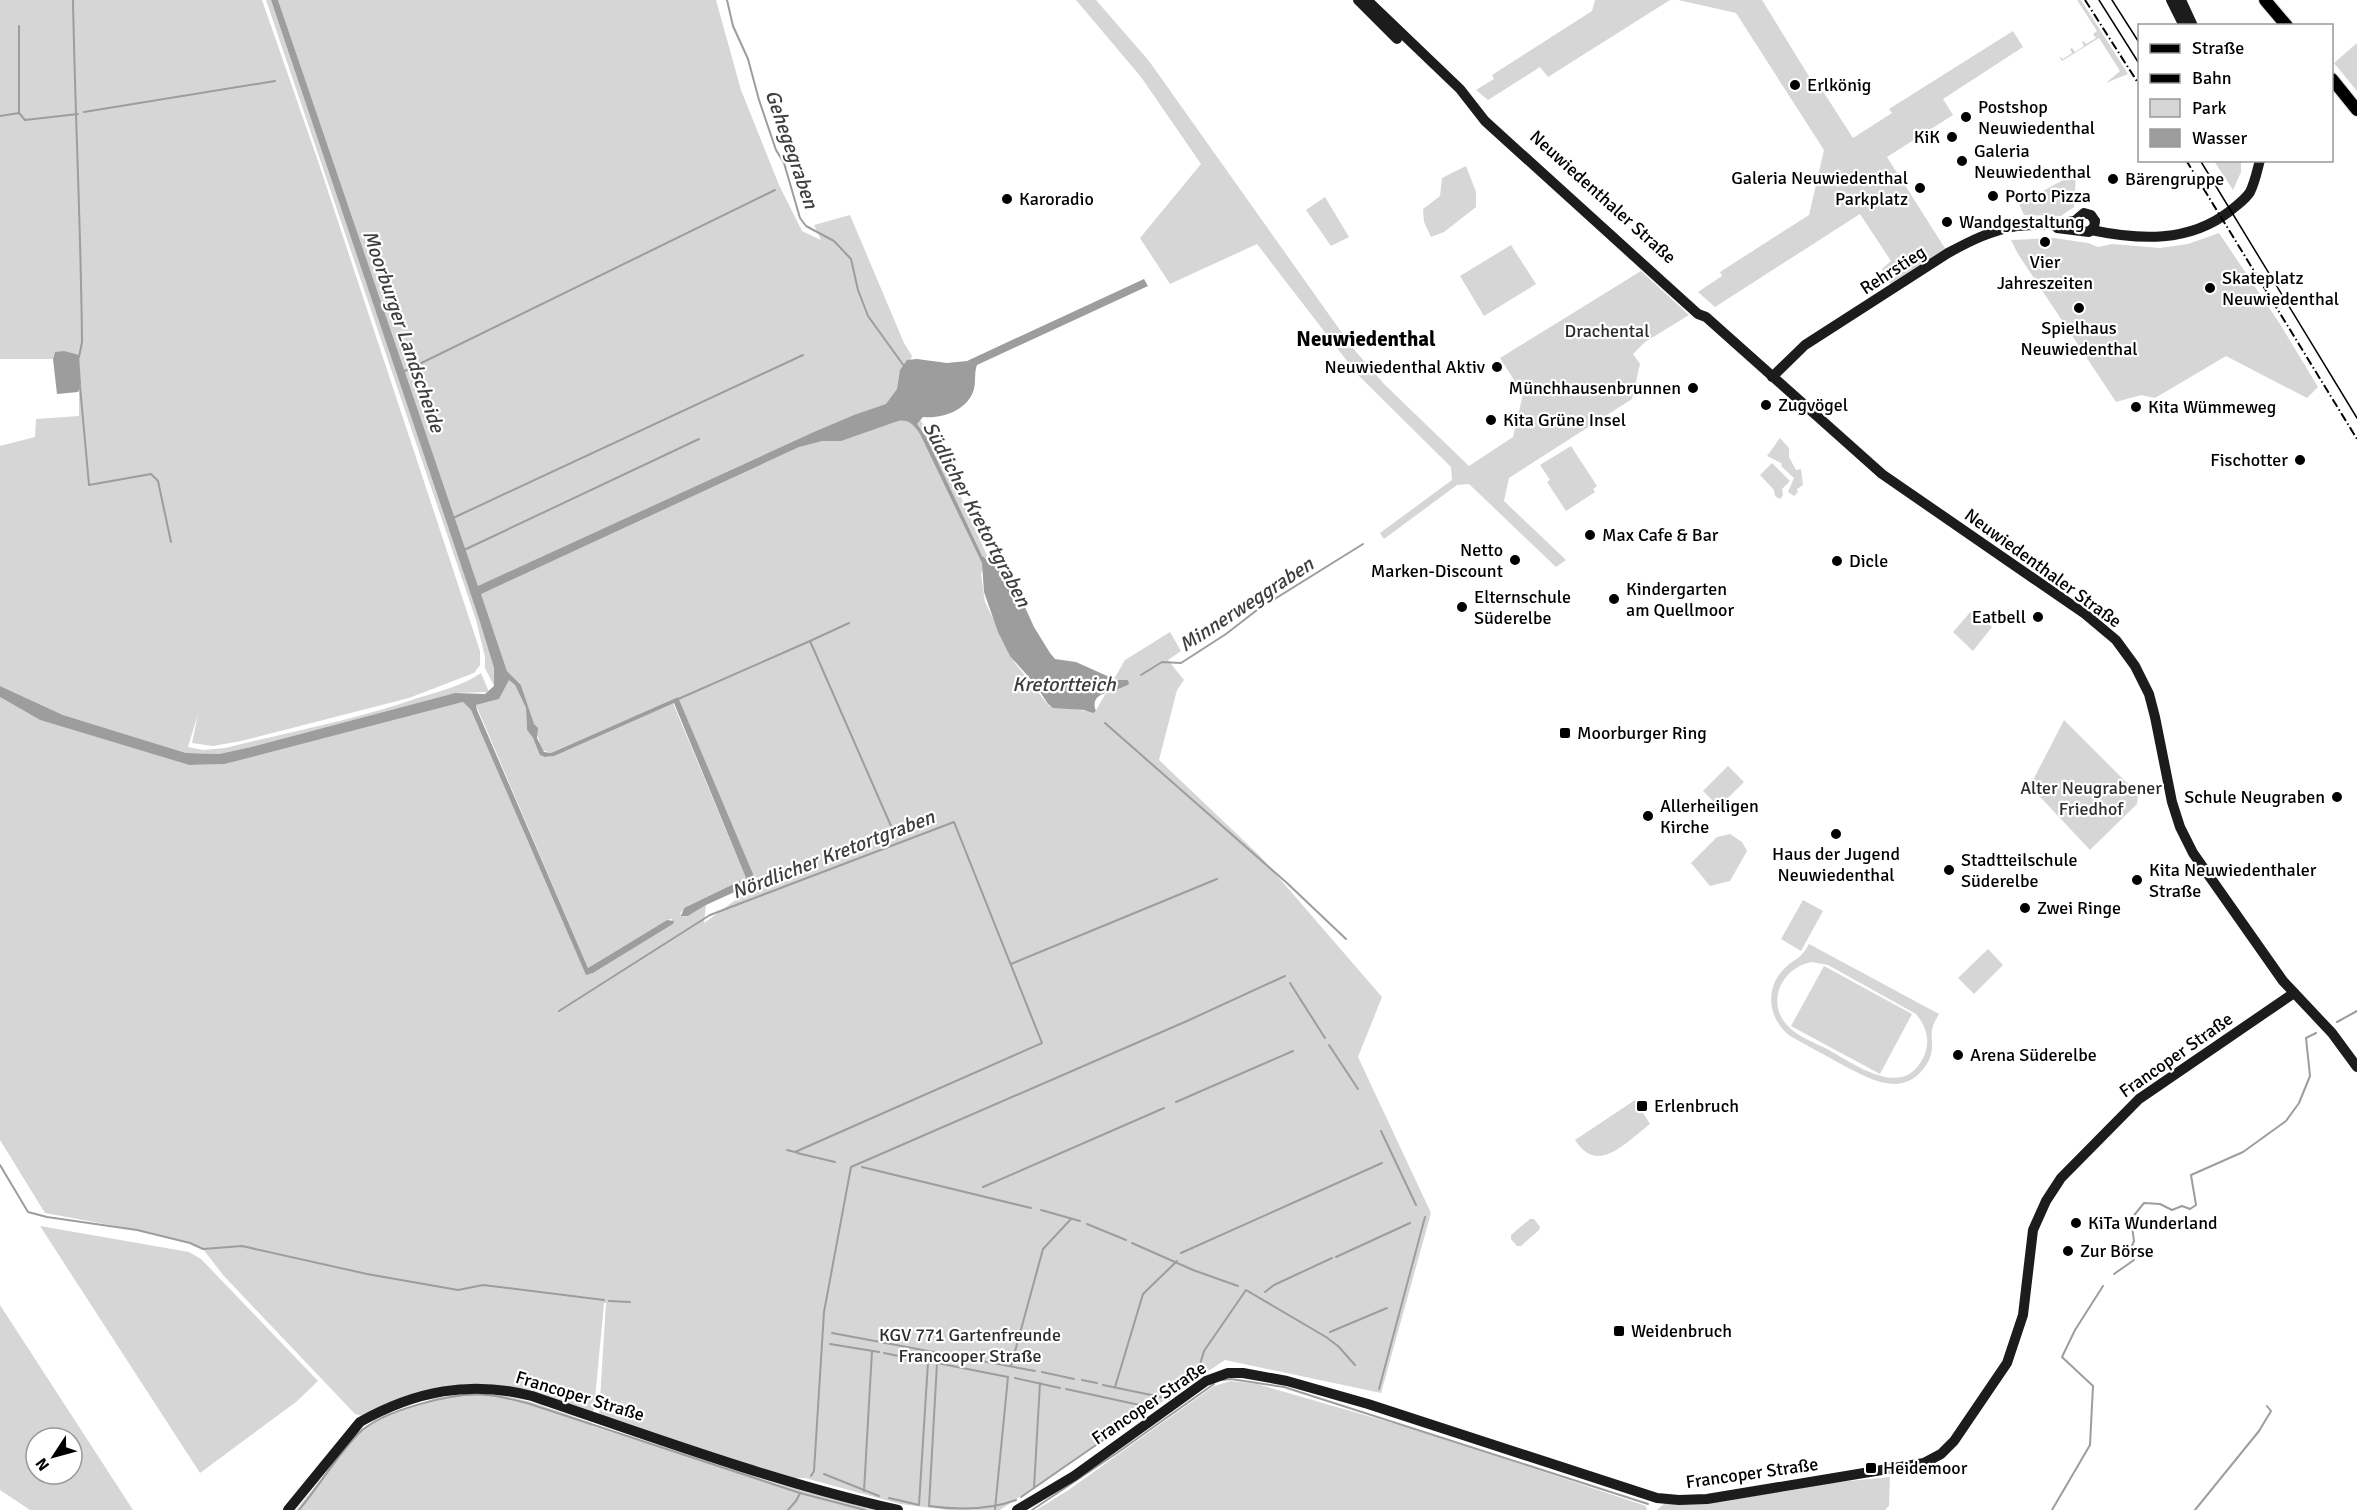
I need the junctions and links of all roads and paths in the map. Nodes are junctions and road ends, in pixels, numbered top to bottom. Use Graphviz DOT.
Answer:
graph roads {
  1 [pos="1358,0"];
  2 [pos="1367,0"];
  3 [pos="2171,0"];
  4 [pos="2181,0"];
  5 [pos="2265,0"];
  6 [pos="2183,24"];
  7 [pos="2192,24"];
  8 [pos="2285,24"];
  9 [pos="2333,81"];
  10 [pos="1473,106"];
  11 [pos="2357,110"];
  12 [pos="2258,162"];
  13 [pos="2078,224"];
  14 [pos="2093,226"];
  15 [pos="1772,376"];
  16 [pos="2294,993"];
  17 [pos="2357,1067"];
  18 [pos="288,1510"];
  19 [pos="898,1510"];
  20 [pos="1017,1510"];
  1 -- 10 [label="main road, Neuwiedenthaler Straße"];
  2 -- 10 [label="main road, Neuwiedenthaler Straße"];
  3 -- 6 [label="main road"];
  4 -- 7 [label="main road"];
  5 -- 8 [label="main road"];
  9 -- 11 [label="main road"];
  10 -- 15 [label="main road, Neuwiedenthaler Straße"];
  12 -- 14 [label="main road"];
  13 -- 14 [label="main road"];
  13 -- 14 [label="main road"];
  13 -- 15 [label="main road, Rehrstieg"];
  15 -- 16 [label="main road, Neuwiedenthaler Straße"];
  16 -- 17 [label="main road, Neuwiedenthaler Straße"];
  16 -- 20 [label="main road, Francoper Straße"];
  18 -- 19 [label="main road, Francoper Straße"];
}
